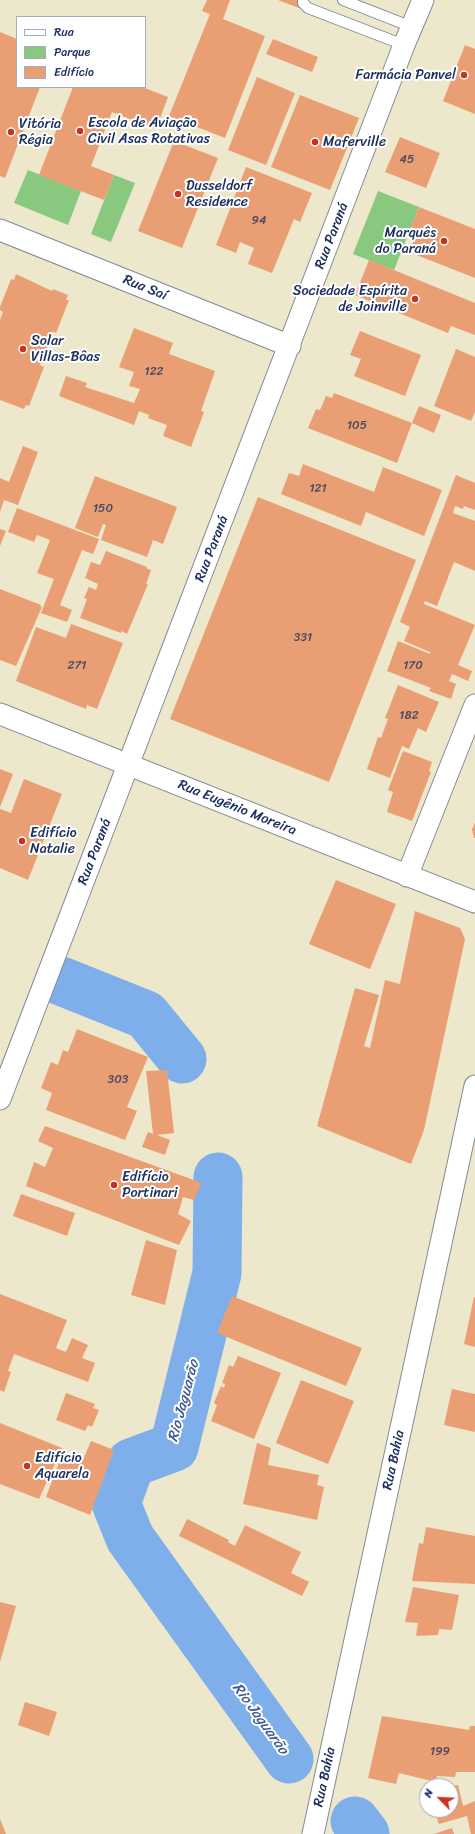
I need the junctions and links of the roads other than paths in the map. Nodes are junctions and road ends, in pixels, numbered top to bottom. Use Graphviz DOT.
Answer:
graph roads {
  1 [pos="303,0"];
  2 [pos="343,0"];
  3 [pos="423,0"];
  4 [pos="408,36"];
  5 [pos="0,230"];
  6 [pos="290,346"];
  7 [pos="475,705"];
  8 [pos="0,714"];
  9 [pos="129,765"];
  10 [pos="407,876"];
  11 [pos="475,902"];
  12 [pos="475,1086"];
  13 [pos="0,1099"];
  14 [pos="313,1834"];
  1 -- 4 [label="lane"];
  2 -- 4 [label="lane"];
  3 -- 4 [label="street, Rua Paraná"];
  4 -- 6 [label="street, Rua Paraná"];
  5 -- 6 [label="street, Rua Saí"];
  6 -- 9 [label="street, Rua Paraná"];
  7 -- 10 [label="street"];
  8 -- 9 [label="street, Rua Eugênio Moreira"];
  9 -- 10 [label="street, Rua Eugênio Moreira"];
  9 -- 13 [label="street, Rua Paraná"];
  10 -- 11 [label="street, Rua Eugênio Moreira"];
  12 -- 14 [label="street, Rua Bahia"];
}
